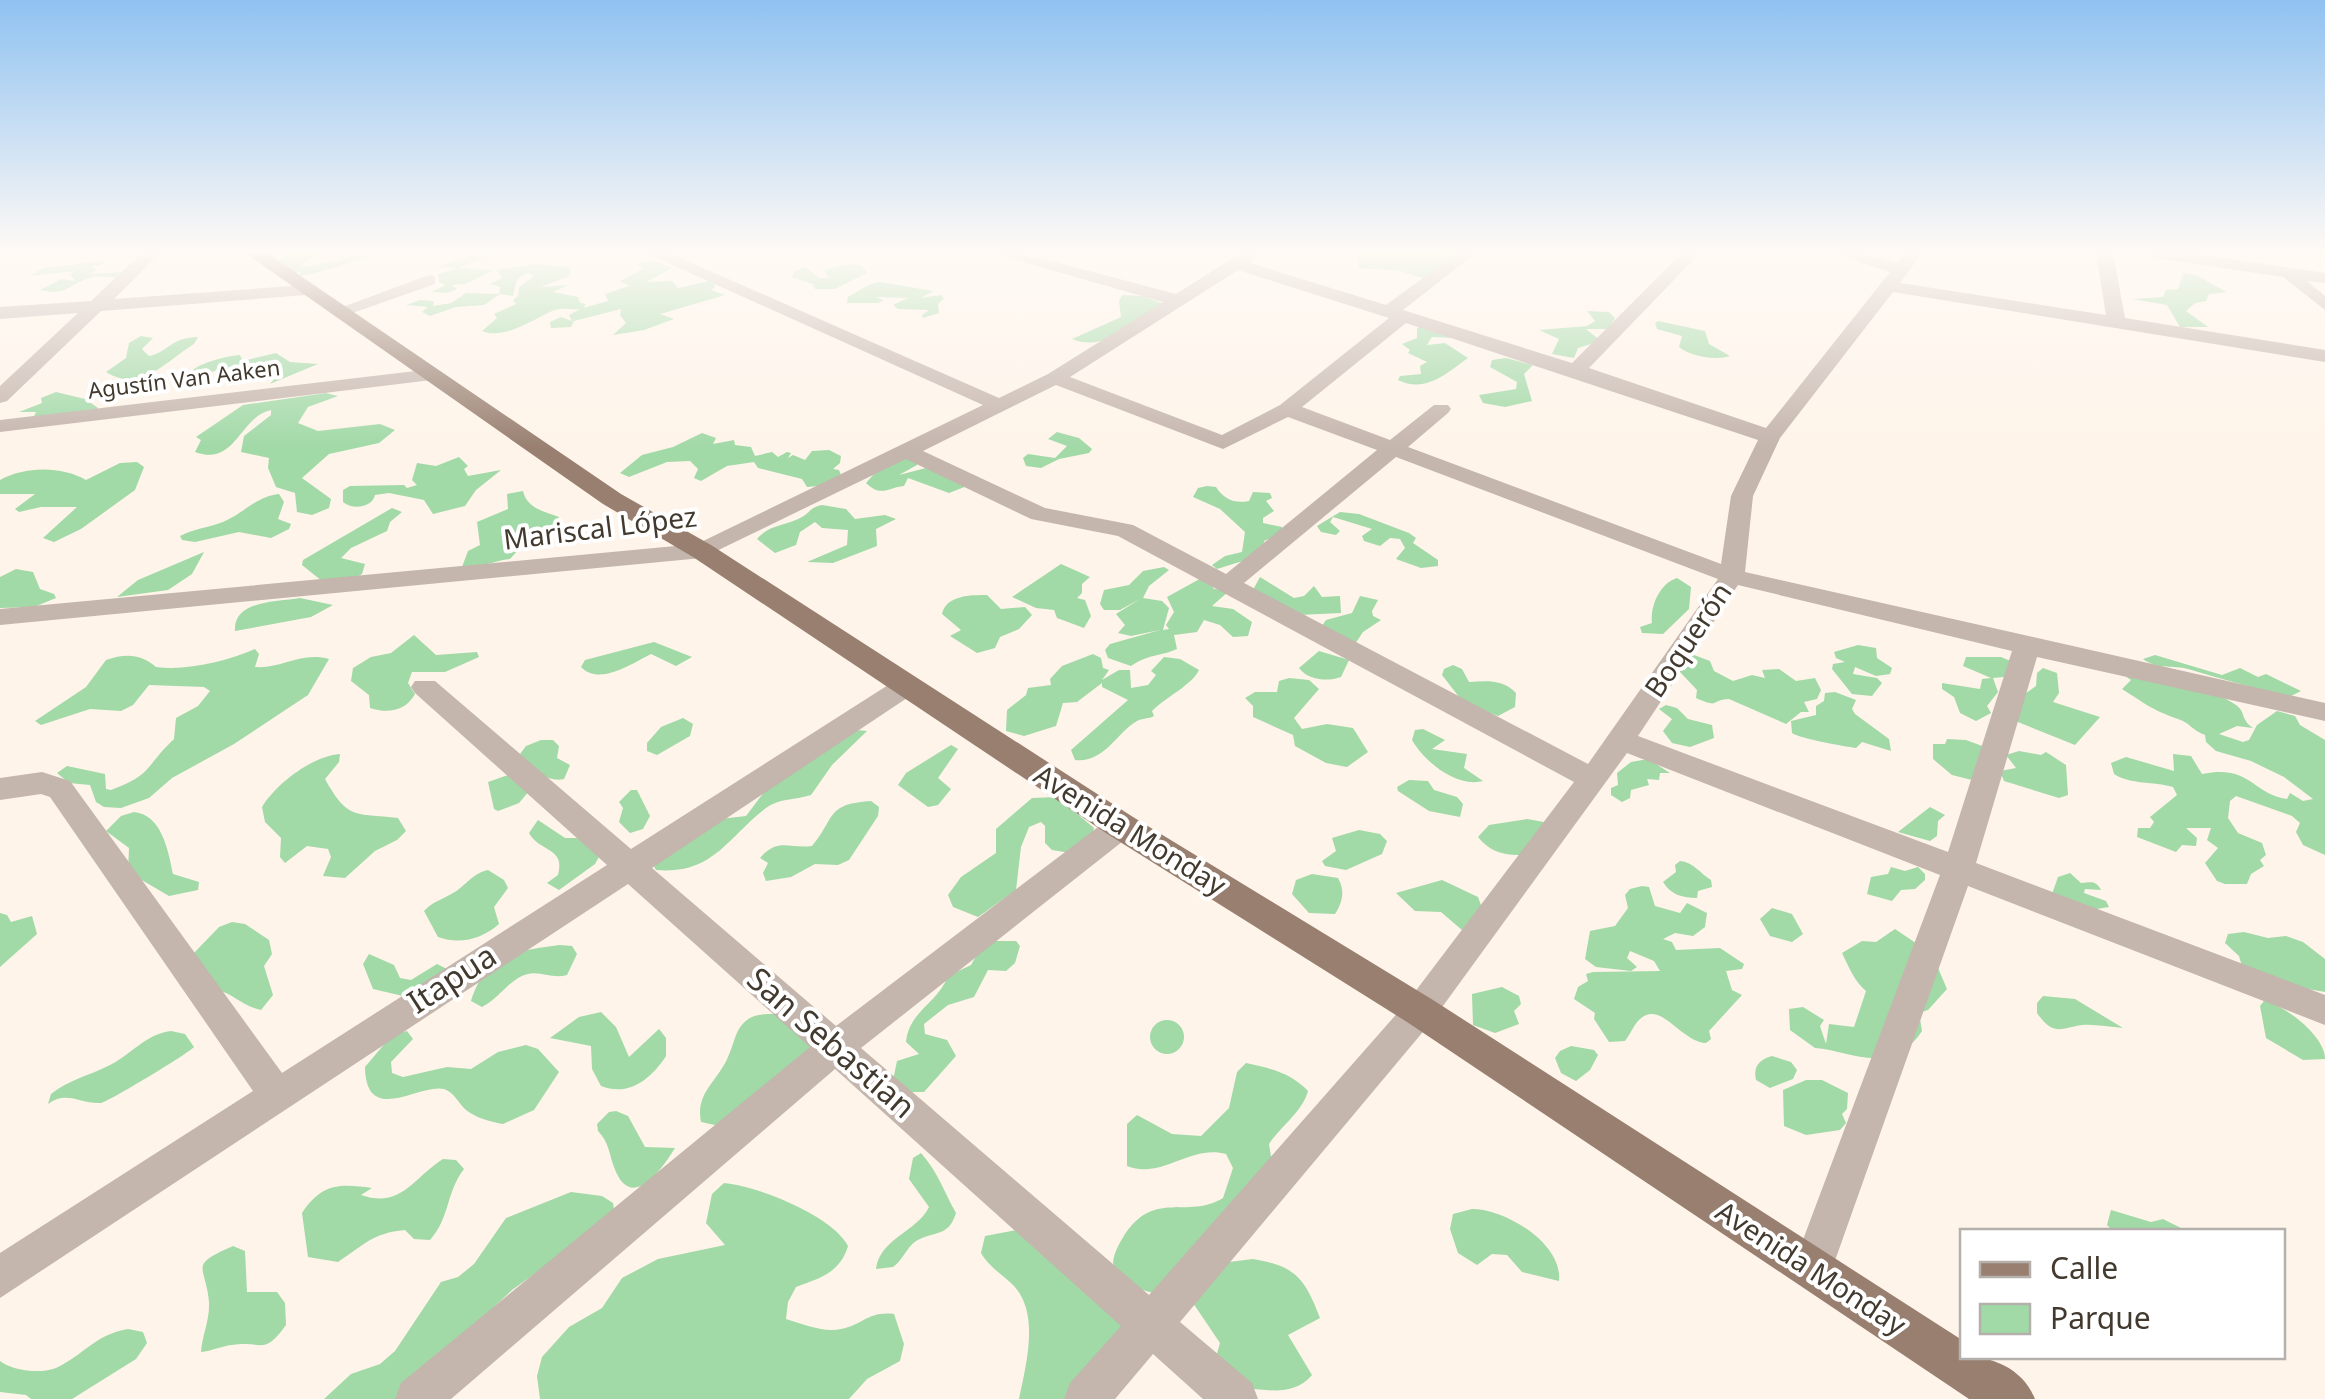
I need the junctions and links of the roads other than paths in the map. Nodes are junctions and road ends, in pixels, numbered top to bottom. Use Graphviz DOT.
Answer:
graph roads {
  1 [pos="81,318"];
  2 [pos="348,318"];
  3 [pos="803,318"];
  4 [pos="1152,318"];
  5 [pos="1390,318"];
  6 [pos="1405,318"];
  7 [pos="1627,318"];
  8 [pos="1864,318"];
  9 [pos="2105,318"];
  10 [pos="2116,321"];
  11 [pos="2325,356"];
  12 [pos="1576,370"];
  13 [pos="433,374"];
  14 [pos="1055,378"];
  15 [pos="0,397"];
  16 [pos="999,404"];
  17 [pos="1441,408"];
  18 [pos="1287,409"];
  19 [pos="0,426"];
  20 [pos="1770,438"];
  21 [pos="904,450"];
  22 [pos="1389,450"];
  23 [pos="702,551"];
  24 [pos="1732,576"];
  25 [pos="1227,585"];
  26 [pos="0,617"];
  27 [pos="2027,646"];
  28 [pos="425,686"];
  29 [pos="906,686"];
  30 [pos="2325,712"];
  31 [pos="1621,740"];
  32 [pos="1592,778"];
  33 [pos="0,789"];
  34 [pos="1122,826"];
  35 [pos="628,864"];
  36 [pos="1958,869"];
  37 [pos="1420,1010"];
  38 [pos="2325,1010"];
  39 [pos="836,1046"];
  40 [pos="276,1094"];
  41 [pos="1812,1270"];
  42 [pos="0,1277"];
  43 [pos="1150,1324"];
  44 [pos="417,1399"];
  45 [pos="1086,1399"];
  46 [pos="1236,1399"];
  47 [pos="2011,1399"];
  1 -- 15 [label="street"];
  2 -- 13 [label="main road, Avenida Monday"];
  3 -- 16 [label="street"];
  4 -- 14 [label="street, Mariscal López"];
  5 -- 18 [label="street"];
  6 -- 12 [label="street"];
  7 -- 12 [label="street"];
  8 -- 20 [label="street, Boquerón"];
  9 -- 10 [label="street"];
  10 -- 11 [label="street"];
  12 -- 20 [label="street"];
  13 -- 19 [label="street, Agustín Van Aaken"];
  13 -- 23 [label="main road, Avenida Monday"];
  14 -- 16 [label="street, Mariscal López"];
  14 -- 18 [label="street"];
  16 -- 21 [label="street, Mariscal López"];
  17 -- 22 [label="street"];
  18 -- 22 [label="street"];
  20 -- 24 [label="street, Boquerón"];
  21 -- 23 [label="street, Mariscal López"];
  21 -- 25 [label="street"];
  22 -- 24 [label="street"];
  22 -- 25 [label="street"];
  23 -- 26 [label="street, Mariscal López"];
  23 -- 29 [label="main road, Avenida Monday"];
  24 -- 27 [label="street"];
  24 -- 31 [label="street, Boquerón"];
  25 -- 32 [label="street"];
  27 -- 30 [label="street"];
  27 -- 36 [label="street"];
  28 -- 35 [label="street, San Sebastian"];
  29 -- 34 [label="main road, Avenida Monday"];
  29 -- 35 [label="street, Itapua"];
  31 -- 32 [label="street, Boquerón"];
  31 -- 36 [label="street"];
  32 -- 37 [label="street, Boquerón"];
  33 -- 40 [label="street"];
  34 -- 37 [label="main road, Avenida Monday"];
  34 -- 39 [label="street"];
  35 -- 39 [label="street, San Sebastian"];
  35 -- 40 [label="street, Itapua"];
  36 -- 38 [label="street"];
  36 -- 41 [label="street"];
  37 -- 41 [label="main road, Avenida Monday"];
  37 -- 43 [label="street, Boquerón"];
  39 -- 43 [label="street, San Sebastian"];
  39 -- 44 [label="street"];
  40 -- 42 [label="street, Itapua"];
  41 -- 47 [label="main road, Avenida Monday"];
  43 -- 45 [label="street, Boquerón"];
  43 -- 46 [label="street, San Sebastian"];
}
